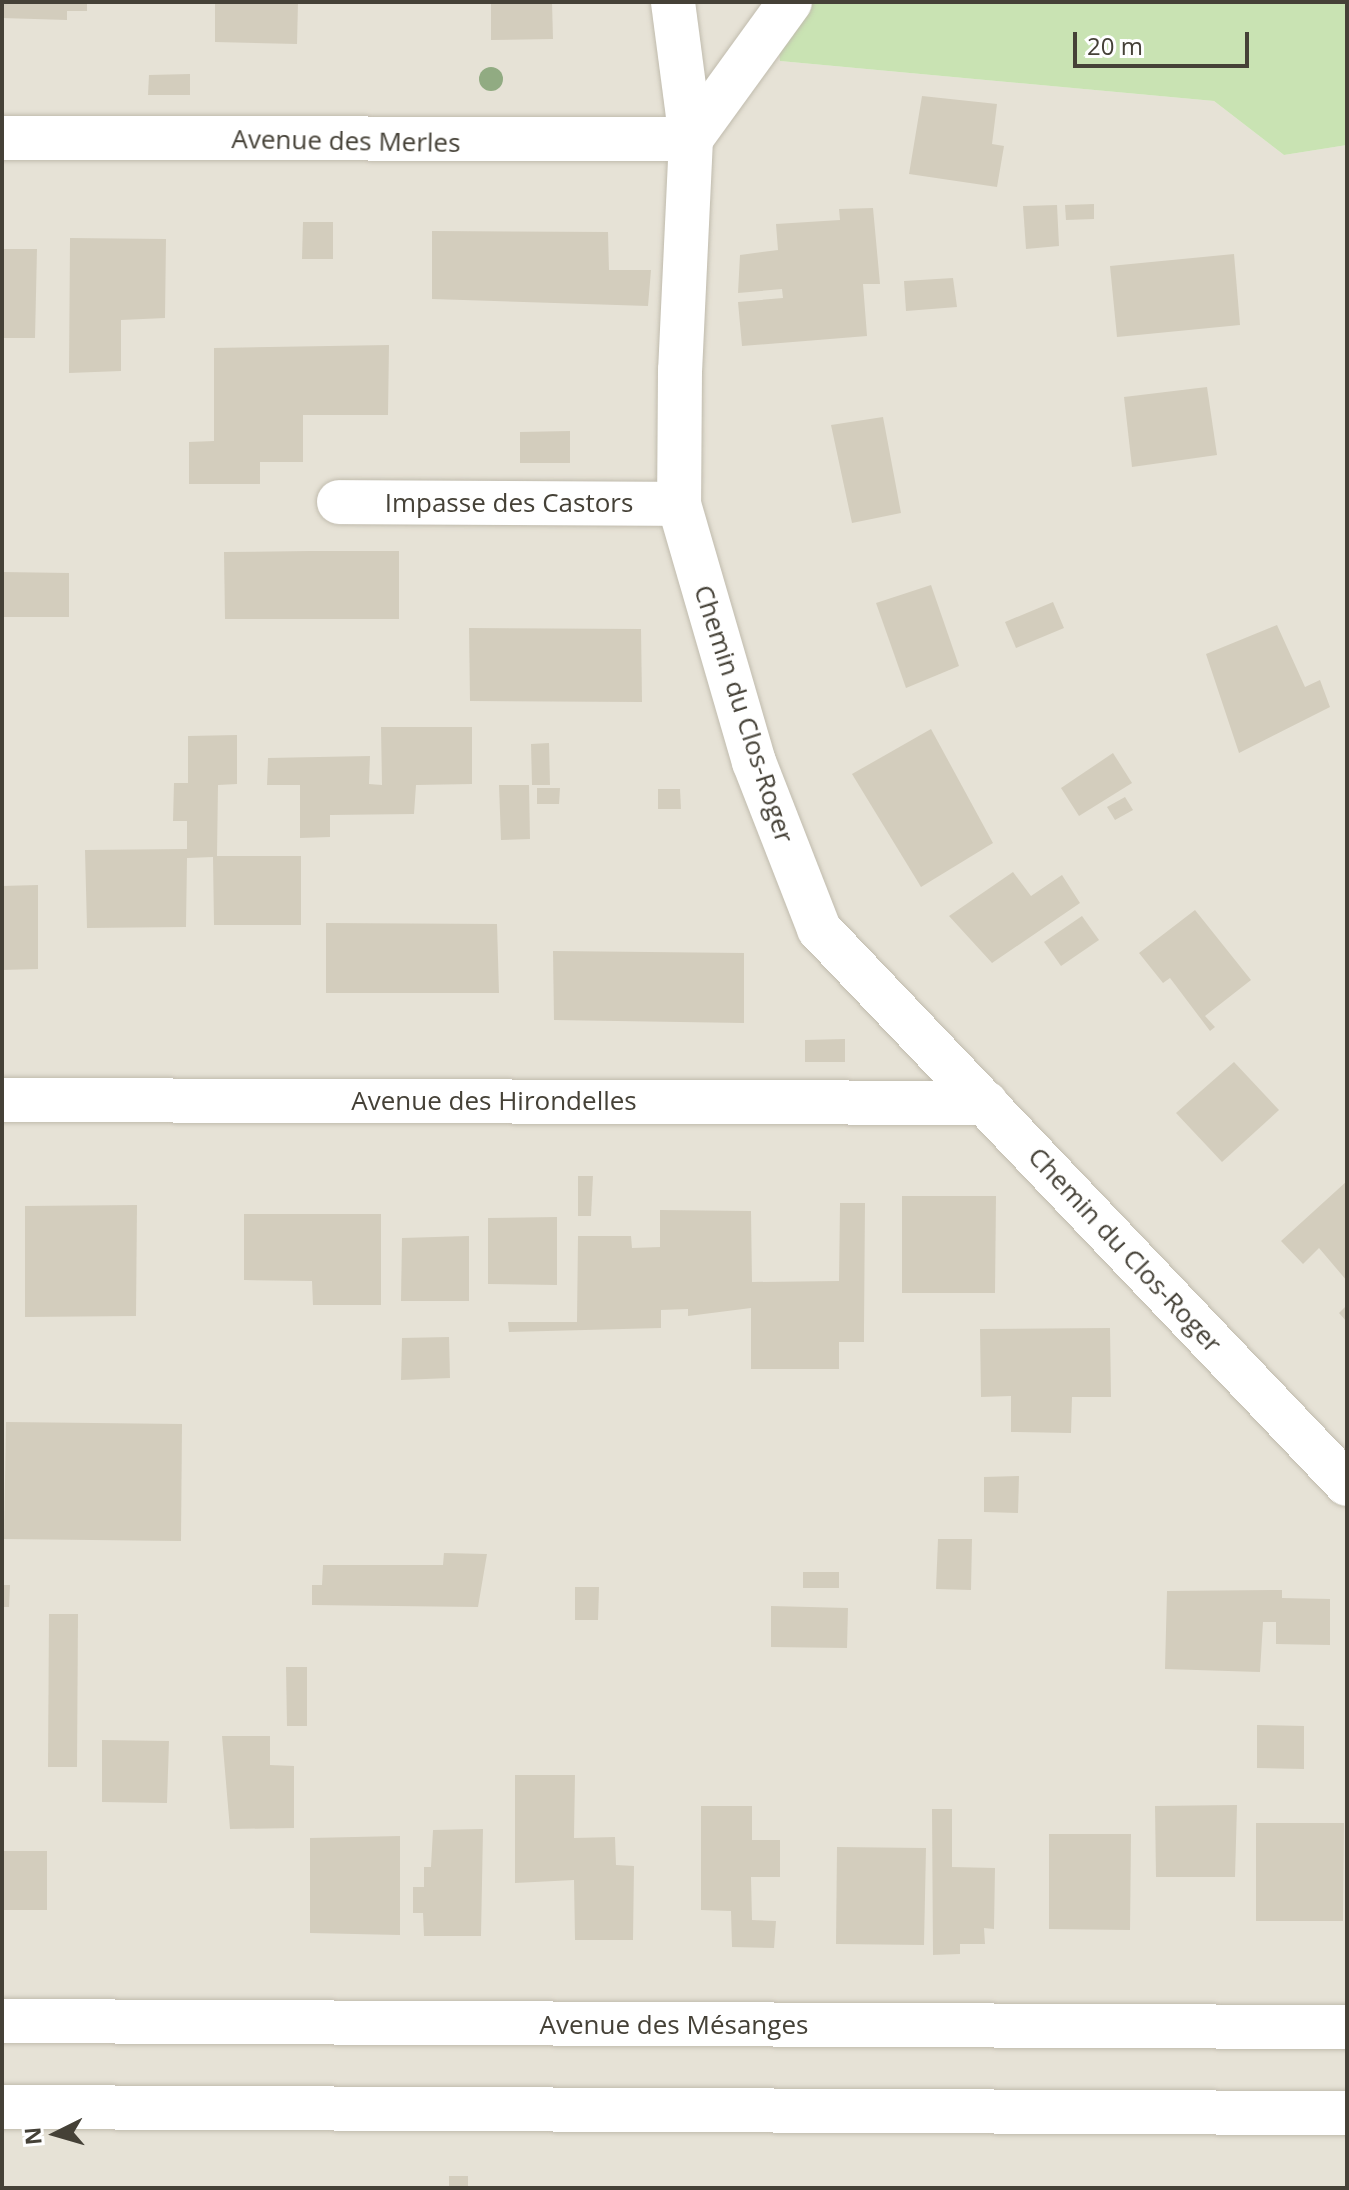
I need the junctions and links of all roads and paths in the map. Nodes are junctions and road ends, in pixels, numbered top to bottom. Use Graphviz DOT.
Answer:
graph roads {
  1 [pos="673,2"];
  2 [pos="790,2"];
  3 [pos="2,138"];
  4 [pos="691,139"];
  5 [pos="339,502"];
  6 [pos="679,504"];
  7 [pos="2,1100"];
  8 [pos="986,1103"];
  9 [pos="1347,1484"];
  10 [pos="2,2021"];
  11 [pos="1347,2027"];
  12 [pos="2,2107"];
  13 [pos="1347,2113"];
  1 -- 4 [label="street, Chemin du Clos-Roger"];
  2 -- 4 [label="street"];
  3 -- 4 [label="street, Avenue des Merles"];
  4 -- 6 [label="street, Chemin du Clos-Roger"];
  5 -- 6 [label="street, Impasse des Castors"];
  6 -- 8 [label="street, Chemin du Clos-Roger"];
  7 -- 8 [label="street, Avenue des Hirondelles"];
  8 -- 9 [label="street, Chemin du Clos-Roger"];
  10 -- 11 [label="street, Avenue des Mésanges"];
  12 -- 13 [label="street"];
}
